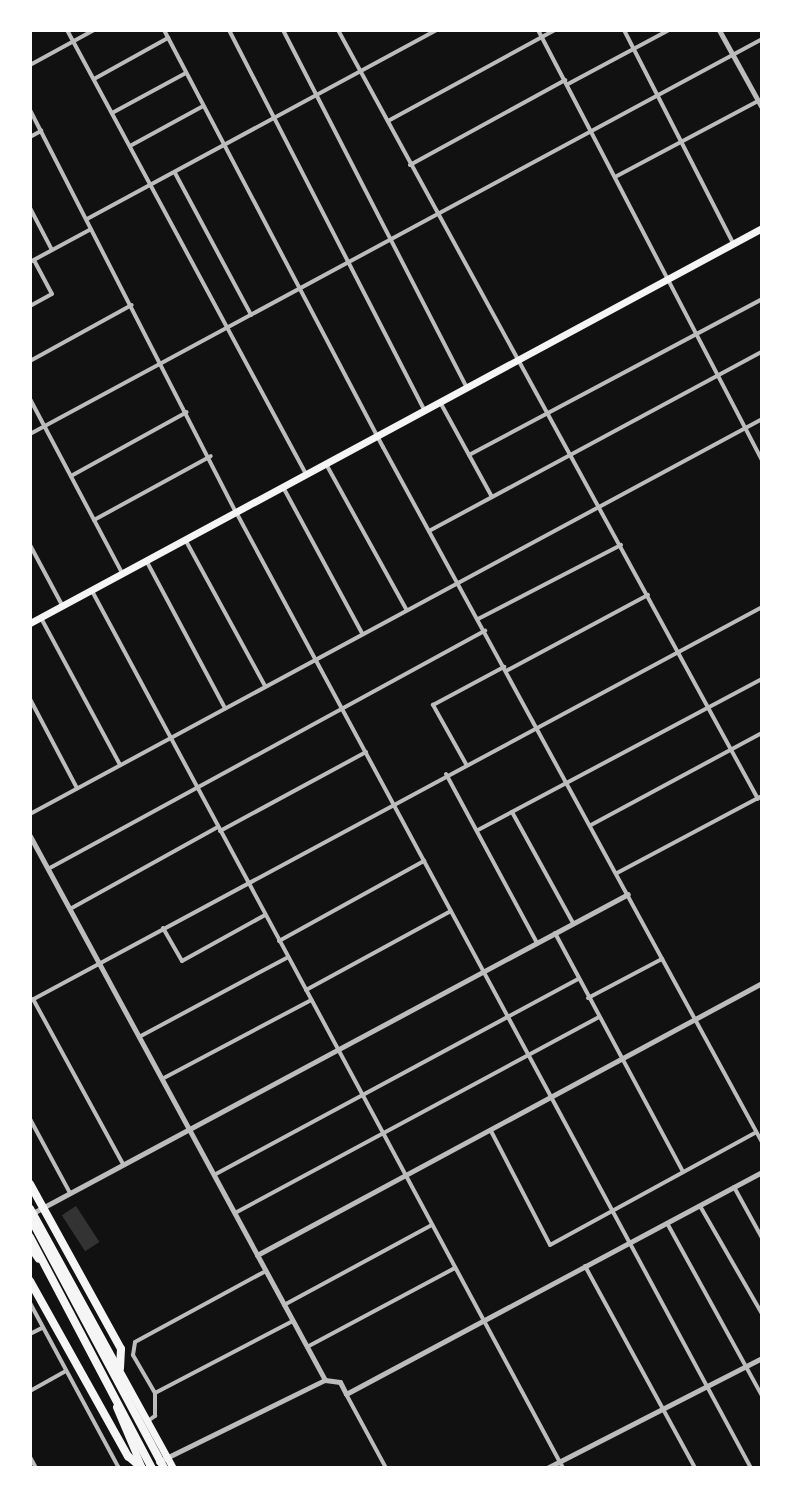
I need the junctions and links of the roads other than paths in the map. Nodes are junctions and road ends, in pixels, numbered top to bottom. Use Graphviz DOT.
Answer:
graph roads {
  1 [pos="67,30"];
  2 [pos="94,30"];
  3 [pos="164,30"];
  4 [pos="229,30"];
  5 [pos="283,30"];
  6 [pos="338,30"];
  7 [pos="437,30"];
  8 [pos="538,30"];
  9 [pos="555,30"];
  10 [pos="624,30"];
  11 [pos="669,30"];
  12 [pos="719,30"];
  13 [pos="542,37"];
  14 [pos="168,38"];
  15 [pos="762,39"];
  16 [pos="73,41"];
  17 [pos="634,48"];
  18 [pos="732,55"];
  19 [pos="30,65"];
  20 [pos="360,71"];
  21 [pos="186,73"];
  22 [pos="94,79"];
  23 [pos="566,82"];
  24 [pos="316,95"];
  25 [pos="659,95"];
  26 [pos="758,101"];
  27 [pos="203,106"];
  28 [pos="762,108"];
  29 [pos="30,110"];
  30 [pos="112,113"];
  31 [pos="274,118"];
  32 [pos="388,121"];
  33 [pos="592,130"];
  34 [pos="41,131"];
  35 [pos="30,137"];
  36 [pos="682,141"];
  37 [pos="130,146"];
  38 [pos="224,146"];
  39 [pos="410,165"];
  40 [pos="175,173"];
  41 [pos="615,177"];
  42 [pos="151,186"];
  43 [pos="30,208"];
  44 [pos="437,214"];
  45 [pos="87,219"];
  46 [pos="762,228"];
  47 [pos="92,229"];
  48 [pos="391,240"];
  49 [pos="733,243"];
  50 [pos="52,250"];
  51 [pos="32,261"];
  52 [pos="349,262"];
  53 [pos="668,278"];
  54 [pos="301,288"];
  55 [pos="762,299"];
  56 [pos="132,305"];
  57 [pos="30,306"];
  58 [pos="251,315"];
  59 [pos="227,328"];
  60 [pos="695,335"];
  61 [pos="762,352"];
  62 [pos="517,360"];
  63 [pos="30,361"];
  64 [pos="162,363"];
  65 [pos="717,376"];
  66 [pos="467,388"];
  67 [pos="30,399"];
  68 [pos="440,402"];
  69 [pos="424,410"];
  70 [pos="187,412"];
  71 [pos="549,413"];
  72 [pos="762,419"];
  73 [pos="44,426"];
  74 [pos="745,428"];
  75 [pos="30,434"];
  76 [pos="377,435"];
  77 [pos="572,453"];
  78 [pos="469,455"];
  79 [pos="211,456"];
  80 [pos="762,460"];
  81 [pos="326,464"];
  82 [pos="306,474"];
  83 [pos="71,476"];
  84 [pos="283,487"];
  85 [pos="492,497"];
  86 [pos="600,506"];
  87 [pos="236,512"];
  88 [pos="94,520"];
  89 [pos="429,531"];
  90 [pos="185,539"];
  91 [pos="30,545"];
  92 [pos="621,545"];
  93 [pos="146,560"];
  94 [pos="122,573"];
  95 [pos="457,581"];
  96 [pos="91,589"];
  97 [pos="648,595"];
  98 [pos="62,605"];
  99 [pos="762,607"];
  100 [pos="406,609"];
  101 [pos="41,618"];
  102 [pos="478,619"];
  103 [pos="30,623"];
  104 [pos="485,631"];
  105 [pos="362,633"];
  106 [pos="678,651"];
  107 [pos="315,658"];
  108 [pos="505,669"];
  109 [pos="762,679"];
  110 [pos="265,686"];
  111 [pos="30,699"];
  112 [pos="225,708"];
  113 [pos="708,708"];
  114 [pos="342,709"];
  115 [pos="536,726"];
  116 [pos="762,733"];
  117 [pos="170,738"];
  118 [pos="730,750"];
  119 [pos="366,752"];
  120 [pos="466,764"];
  121 [pos="120,765"];
  122 [pos="446,774"];
  123 [pos="568,782"];
  124 [pos="77,788"];
  125 [pos="197,788"];
  126 [pos="760,797"];
  127 [pos="392,802"];
  128 [pos="512,812"];
  129 [pos="30,814"];
  130 [pos="591,825"];
  131 [pos="219,829"];
  132 [pos="478,830"];
  133 [pos="30,836"];
  134 [pos="424,861"];
  135 [pos="48,869"];
  136 [pos="617,873"];
  137 [pos="247,881"];
  138 [pos="628,894"];
  139 [pos="70,909"];
  140 [pos="451,911"];
  141 [pos="265,915"];
  142 [pos="573,923"];
  143 [pos="163,928"];
  144 [pos="555,933"];
  145 [pos="279,941"];
  146 [pos="537,943"];
  147 [pos="288,957"];
  148 [pos="662,959"];
  149 [pos="99,963"];
  150 [pos="484,972"];
  151 [pos="578,979"];
  152 [pos="762,983"];
  153 [pos="306,990"];
  154 [pos="588,998"];
  155 [pos="32,1000"];
  156 [pos="311,1000"];
  157 [pos="508,1017"];
  158 [pos="599,1017"];
  159 [pos="695,1019"];
  160 [pos="139,1037"];
  161 [pos="339,1051"];
  162 [pos="528,1054"];
  163 [pos="623,1061"];
  164 [pos="162,1079"];
  165 [pos="362,1094"];
  166 [pos="552,1098"];
  167 [pos="30,1119"];
  168 [pos="189,1129"];
  169 [pos="491,1131"];
  170 [pos="756,1132"];
  171 [pos="383,1133"];
  172 [pos="762,1142"];
  173 [pos="123,1164"];
  174 [pos="683,1172"];
  175 [pos="762,1172"];
  176 [pos="214,1175"];
  177 [pos="406,1175"];
  178 [pos="30,1184"];
  179 [pos="734,1187"];
  180 [pos="70,1193"];
  181 [pos="700,1206"];
  182 [pos="611,1209"];
  183 [pos="31,1213"];
  184 [pos="235,1213"];
  185 [pos="667,1223"];
  186 [pos="432,1225"];
  187 [pos="30,1237"];
  188 [pos="762,1238"];
  189 [pos="629,1242"];
  190 [pos="30,1247"];
  191 [pos="257,1255"];
  192 [pos="585,1266"];
  193 [pos="455,1268"];
  194 [pos="266,1271"];
  195 [pos="30,1281"];
  196 [pos="30,1303"];
  197 [pos="284,1305"];
  198 [pos="762,1314"];
  199 [pos="484,1320"];
  200 [pos="293,1321"];
  201 [pos="43,1327"];
  202 [pos="30,1334"];
  203 [pos="307,1347"];
  204 [pos="762,1358"];
  205 [pos="746,1367"];
  206 [pos="120,1368"];
  207 [pos="66,1371"];
  208 [pos="325,1380"];
  209 [pos="708,1387"];
  210 [pos="30,1391"];
  211 [pos="155,1393"];
  212 [pos="346,1394"];
  213 [pos="762,1396"];
  214 [pos="664,1410"];
  215 [pos="147,1422"];
  216 [pos="30,1457"];
  217 [pos="166,1463"];
  218 [pos="562,1466"];
  219 [pos="36,1468"];
  220 [pos="119,1468"];
  221 [pos="142,1468"];
  222 [pos="152,1468"];
  223 [pos="173,1468"];
  224 [pos="386,1468"];
  225 [pos="547,1468"];
  226 [pos="695,1468"];
  227 [pos="751,1468"];
  1 -- 16 [label="street"];
  2 -- 16 [label="street"];
  3 -- 14 [label="street"];
  4 -- 31 [label="street"];
  5 -- 24 [label="street"];
  6 -- 20 [label="street"];
  7 -- 20 [label="street"];
  8 -- 13 [label="street"];
  9 -- 13 [label="street"];
  10 -- 17 [label="street"];
  11 -- 17 [label="street"];
  12 -- 18 [label="street"];
  13 -- 23 [label="street"];
  13 -- 32 [label="street"];
  14 -- 21 [label="street"];
  14 -- 22 [label="street"];
  15 -- 18 [label="street"];
  16 -- 19 [label="street"];
  16 -- 22 [label="street"];
  17 -- 23 [label="street"];
  17 -- 25 [label="street"];
  18 -- 25 [label="street"];
  18 -- 26 [label="street"];
  20 -- 24 [label="street"];
  20 -- 32 [label="street"];
  21 -- 27 [label="street"];
  21 -- 30 [label="street"];
  22 -- 30 [label="street"];
  23 -- 33 [label="street"];
  23 -- 39 [label="street"];
  24 -- 31 [label="street"];
  24 -- 48 [label="street"];
  25 -- 33 [label="street"];
  25 -- 36 [label="street"];
  26 -- 28 [label="street"];
  26 -- 36 [label="street"];
  27 -- 37 [label="street"];
  27 -- 38 [label="street"];
  29 -- 34 [label="street"];
  30 -- 37 [label="street"];
  31 -- 38 [label="street"];
  31 -- 52 [label="street"];
  32 -- 39 [label="street"];
  33 -- 41 [label="street"];
  33 -- 44 [label="street"];
  34 -- 35 [label="street"];
  34 -- 45 [label="street"];
  36 -- 41 [label="street"];
  36 -- 49 [label="street"];
  37 -- 42 [label="street"];
  38 -- 40 [label="street"];
  38 -- 54 [label="street"];
  39 -- 44 [label="street"];
  40 -- 42 [label="street"];
  40 -- 58 [label="street"];
  41 -- 53 [label="street"];
  42 -- 45 [label="street"];
  42 -- 59 [label="street"];
  43 -- 50 [label="street"];
  44 -- 48 [label="street"];
  44 -- 62 [label="street"];
  45 -- 47 [label="street"];
  46 -- 49 [label="main road"];
  47 -- 50 [label="street"];
  47 -- 56 [label="street"];
  48 -- 52 [label="street"];
  48 -- 66 [label="street"];
  49 -- 53 [label="main road"];
  50 -- 51 [label="street"];
  51 -- 57 [label="street"];
  52 -- 54 [label="street"];
  52 -- 69 [label="street"];
  53 -- 60 [label="street"];
  53 -- 62 [label="main road"];
  54 -- 58 [label="street"];
  54 -- 76 [label="street"];
  55 -- 60 [label="street"];
  56 -- 63 [label="street"];
  56 -- 64 [label="street"];
  58 -- 59 [label="street"];
  59 -- 64 [label="street"];
  59 -- 82 [label="street"];
  60 -- 65 [label="street"];
  60 -- 71 [label="street"];
  61 -- 65 [label="street"];
  62 -- 66 [label="main road"];
  62 -- 71 [label="street"];
  64 -- 70 [label="street"];
  64 -- 73 [label="street"];
  65 -- 74 [label="street"];
  65 -- 77 [label="street"];
  66 -- 68 [label="main road"];
  67 -- 73 [label="street"];
  68 -- 69 [label="main road"];
  68 -- 78 [label="street"];
  69 -- 76 [label="main road"];
  70 -- 79 [label="street"];
  70 -- 83 [label="street"];
  71 -- 77 [label="street"];
  71 -- 78 [label="street"];
  72 -- 74 [label="street"];
  73 -- 75 [label="street"];
  73 -- 83 [label="street"];
  74 -- 80 [label="street"];
  74 -- 86 [label="street"];
  76 -- 81 [label="main road"];
  76 -- 89 [label="street"];
  77 -- 85 [label="street"];
  77 -- 86 [label="street"];
  78 -- 85 [label="street"];
  79 -- 87 [label="street"];
  79 -- 88 [label="street"];
  81 -- 82 [label="main road"];
  81 -- 100 [label="street"];
  82 -- 84 [label="main road"];
  83 -- 88 [label="street"];
  84 -- 87 [label="main road"];
  84 -- 105 [label="street"];
  85 -- 89 [label="street"];
  86 -- 92 [label="street"];
  86 -- 95 [label="street"];
  87 -- 90 [label="main road"];
  87 -- 107 [label="street"];
  88 -- 94 [label="street"];
  89 -- 95 [label="street"];
  90 -- 93 [label="main road"];
  90 -- 110 [label="street"];
  91 -- 98 [label="street"];
  92 -- 97 [label="street"];
  92 -- 102 [label="street"];
  93 -- 94 [label="main road"];
  93 -- 112 [label="street"];
  94 -- 96 [label="main road"];
  95 -- 100 [label="street"];
  95 -- 102 [label="street"];
  96 -- 98 [label="main road"];
  96 -- 117 [label="street"];
  97 -- 106 [label="street"];
  97 -- 108 [label="street"];
  98 -- 101 [label="main road"];
  99 -- 106 [label="street"];
  100 -- 105 [label="street"];
  101 -- 103 [label="main road"];
  101 -- 121 [label="street"];
  102 -- 104 [label="street"];
  104 -- 108 [label="street"];
  104 -- 114 [label="street"];
  105 -- 107 [label="street"];
  106 -- 113 [label="street"];
  106 -- 115 [label="street"];
  107 -- 110 [label="street"];
  107 -- 114 [label="street"];
  108 -- 115 [label="street"];
  108 -- 120 [label="street"];
  109 -- 113 [label="street"];
  110 -- 112 [label="street"];
  111 -- 124 [label="street"];
  112 -- 117 [label="street"];
  113 -- 118 [label="street"];
  113 -- 123 [label="street"];
  114 -- 119 [label="street"];
  114 -- 125 [label="street"];
  115 -- 120 [label="street"];
  115 -- 123 [label="street"];
  116 -- 118 [label="street"];
  117 -- 121 [label="street"];
  117 -- 125 [label="street"];
  118 -- 126 [label="street"];
  118 -- 130 [label="street"];
  119 -- 127 [label="street"];
  119 -- 131 [label="street"];
  120 -- 122 [label="street"];
  121 -- 124 [label="street"];
  122 -- 127 [label="street"];
  122 -- 132 [label="street"];
  123 -- 128 [label="street"];
  123 -- 130 [label="street"];
  124 -- 129 [label="street"];
  125 -- 131 [label="street"];
  125 -- 135 [label="street"];
  126 -- 136 [label="street"];
  127 -- 134 [label="street"];
  127 -- 137 [label="street"];
  128 -- 132 [label="street"];
  128 -- 142 [label="street"];
  130 -- 136 [label="street"];
  131 -- 137 [label="street"];
  131 -- 139 [label="street"];
  132 -- 146 [label="street"];
  133 -- 135 [label="street"];
  134 -- 140 [label="street"];
  134 -- 145 [label="street"];
  135 -- 139 [label="street"];
  136 -- 138 [label="street"];
  137 -- 141 [label="street"];
  137 -- 143 [label="street"];
  138 -- 142 [label="street"];
  138 -- 148 [label="street"];
  139 -- 149 [label="street"];
  140 -- 150 [label="street"];
  140 -- 153 [label="street"];
  141 -- 143 [label="street"];
  141 -- 145 [label="street"];
  142 -- 144 [label="street"];
  143 -- 149 [label="street"];
  144 -- 146 [label="street"];
  144 -- 151 [label="street"];
  145 -- 147 [label="street"];
  146 -- 150 [label="street"];
  147 -- 153 [label="street"];
  147 -- 160 [label="street"];
  148 -- 154 [label="street"];
  148 -- 159 [label="street"];
  149 -- 155 [label="street"];
  149 -- 160 [label="street"];
  150 -- 157 [label="street"];
  150 -- 161 [label="street"];
  151 -- 154 [label="street"];
  151 -- 157 [label="street"];
  152 -- 159 [label="street"];
  153 -- 156 [label="street"];
  154 -- 158 [label="street"];
  155 -- 173 [label="street"];
  156 -- 161 [label="street"];
  156 -- 164 [label="street"];
  157 -- 162 [label="street"];
  157 -- 165 [label="street"];
  158 -- 162 [label="street"];
  158 -- 163 [label="street"];
  159 -- 163 [label="street"];
  159 -- 170 [label="street"];
  160 -- 164 [label="street"];
  161 -- 165 [label="street"];
  161 -- 168 [label="street"];
  162 -- 166 [label="street"];
  162 -- 171 [label="street"];
  163 -- 166 [label="street"];
  163 -- 174 [label="street"];
  164 -- 168 [label="street"];
  165 -- 171 [label="street"];
  165 -- 176 [label="street"];
  166 -- 169 [label="street"];
  166 -- 182 [label="street"];
  167 -- 180 [label="street"];
  168 -- 173 [label="street"];
  168 -- 176 [label="street"];
  169 -- 177 [label="street"];
  169 -- 182 [label="street"];
  170 -- 172 [label="street"];
  170 -- 174 [label="street"];
  171 -- 177 [label="street"];
  171 -- 184 [label="street"];
  173 -- 180 [label="street"];
  174 -- 182 [label="street"];
  175 -- 179 [label="street"];
  176 -- 184 [label="street"];
  177 -- 186 [label="street"];
  177 -- 191 [label="street"];
  178 -- 206 [label="highway"];
  179 -- 181 [label="street"];
  179 -- 188 [label="street"];
  180 -- 183 [label="street"];
  181 -- 185 [label="street"];
  181 -- 198 [label="street"];
  182 -- 189 [label="street"];
  183 -- 206 [label="main road"];
  183 -- 217 [label="highway"];
  184 -- 191 [label="street"];
  185 -- 189 [label="street"];
  185 -- 205 [label="street"];
  186 -- 193 [label="street"];
  186 -- 197 [label="street"];
  187 -- 222 [label="highway"];
  189 -- 192 [label="street"];
  189 -- 209 [label="street"];
  190 -- 221 [label="main road"];
  191 -- 194 [label="street"];
  192 -- 199 [label="street"];
  192 -- 214 [label="street"];
  193 -- 199 [label="street"];
  193 -- 203 [label="street"];
  194 -- 197 [label="street"];
  194 -- 211 [label="street"];
  195 -- 221 [label="highway"];
  196 -- 201 [label="street"];
  197 -- 200 [label="street"];
  199 -- 212 [label="street"];
  199 -- 218 [label="street"];
  200 -- 203 [label="street"];
  200 -- 211 [label="street"];
  201 -- 202 [label="street"];
  201 -- 207 [label="street"];
  203 -- 208 [label="street"];
  204 -- 205 [label="street"];
  205 -- 209 [label="street"];
  205 -- 213 [label="street"];
  206 -- 215 [label="main road"];
  207 -- 210 [label="street"];
  207 -- 220 [label="street"];
  208 -- 212 [label="street"];
  208 -- 217 [label="street"];
  209 -- 214 [label="street"];
  209 -- 227 [label="street"];
  211 -- 215 [label="street"];
  212 -- 224 [label="street"];
  214 -- 218 [label="street"];
  214 -- 226 [label="street"];
  215 -- 217 [label="main road"];
  216 -- 219 [label="street"];
  217 -- 221 [label="street"];
  217 -- 223 [label="main road"];
  218 -- 225 [label="street"];
}
